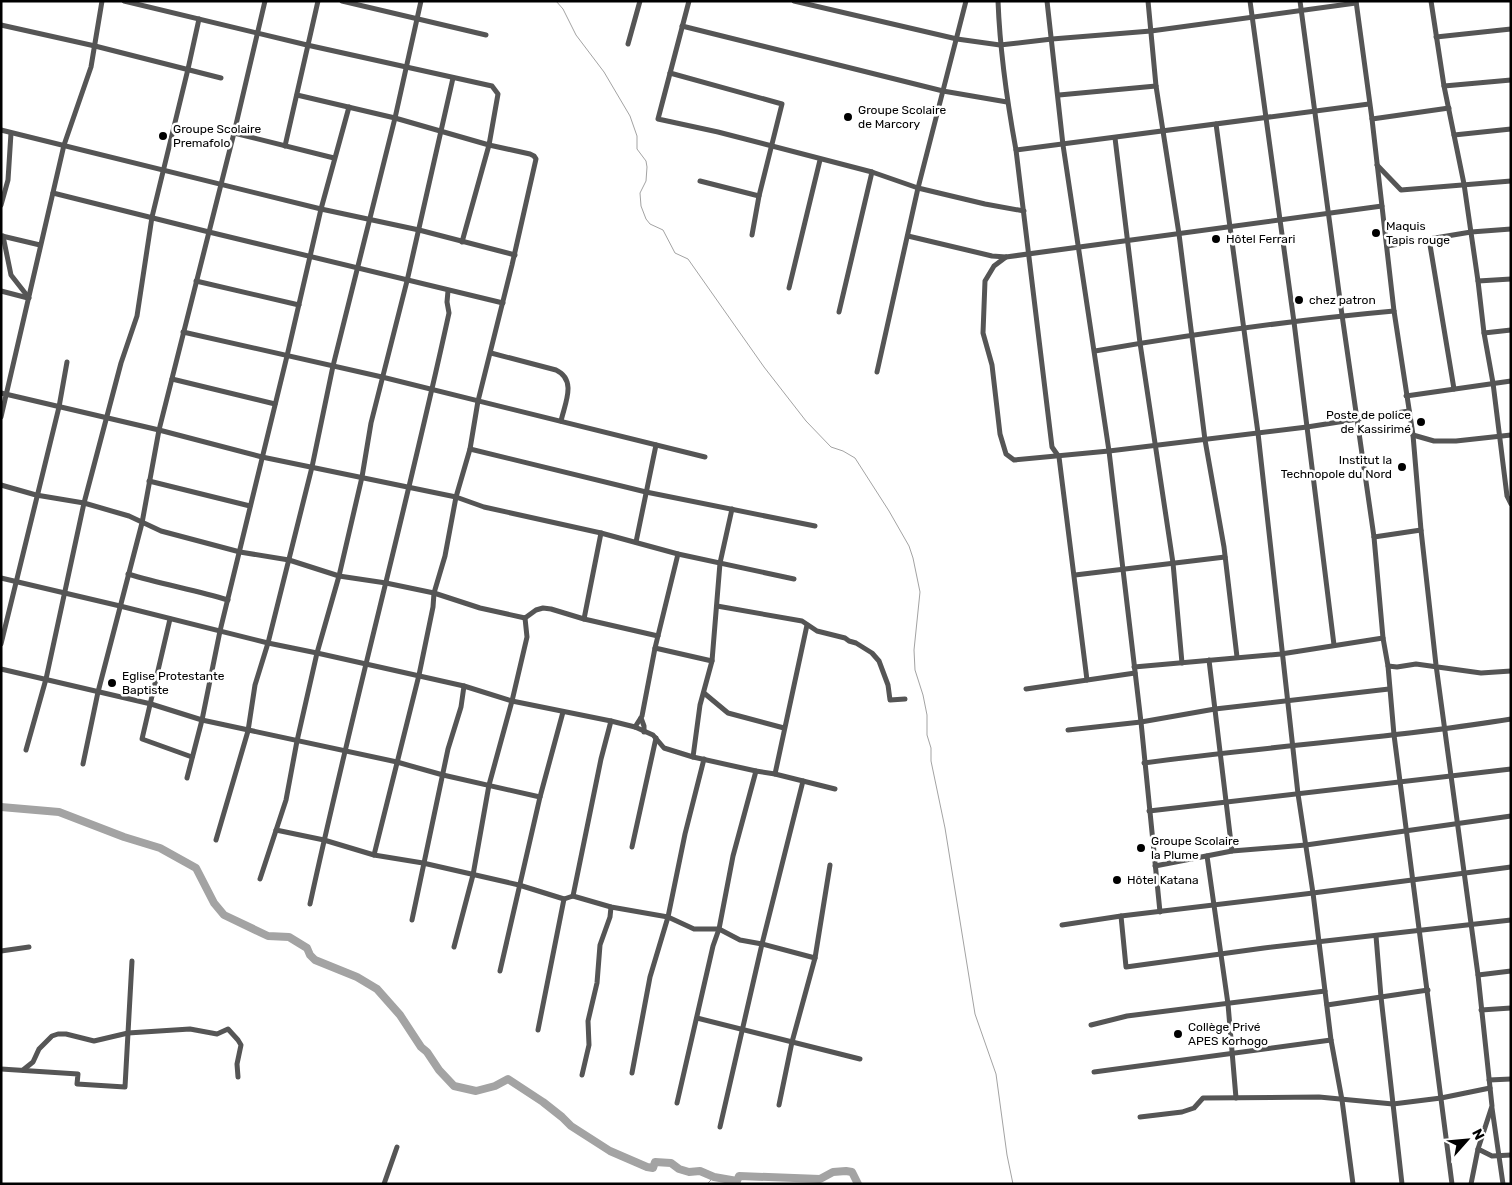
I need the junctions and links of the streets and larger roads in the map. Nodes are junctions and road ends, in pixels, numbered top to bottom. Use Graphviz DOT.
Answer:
graph roads {
  1 [pos="102,1"];
  2 [pos="124,1"];
  3 [pos="266,1"];
  4 [pos="318,1"];
  5 [pos="342,1"];
  6 [pos="421,1"];
  7 [pos="640,1"];
  8 [pos="689,1"];
  9 [pos="794,1"];
  10 [pos="966,1"];
  11 [pos="998,1"];
  12 [pos="1047,1"];
  13 [pos="1148,1"];
  14 [pos="1250,1"];
  15 [pos="1300,1"];
  16 [pos="1431,1"];
  17 [pos="1356,2"];
  18 [pos="1302,12"];
  19 [pos="1252,18"];
  20 [pos="199,19"];
  21 [pos="417,20"];
  22 [pos="1,25"];
  23 [pos="682,26"];
  24 [pos="1511,29"];
  25 [pos="1151,31"];
  26 [pos="258,33"];
  27 [pos="486,35"];
  28 [pos="1436,37"];
  29 [pos="957,39"];
  30 [pos="1052,39"];
  31 [pos="628,44"];
  32 [pos="1000,45"];
  33 [pos="95,46"];
  34 [pos="307,46"];
  35 [pos="406,68"];
  36 [pos="188,70"];
  37 [pos="670,73"];
  38 [pos="221,78"];
  39 [pos="453,78"];
  40 [pos="1511,80"];
  41 [pos="1156,86"];
  42 [pos="1444,86"];
  43 [pos="943,91"];
  44 [pos="297,95"];
  45 [pos="1059,95"];
  46 [pos="1007,102"];
  47 [pos="1369,104"];
  48 [pos="349,107"];
  49 [pos="1449,108"];
  50 [pos="1315,111"];
  51 [pos="1265,117"];
  52 [pos="395,118"];
  53 [pos="1372,119"];
  54 [pos="1216,124"];
  55 [pos="1511,129"];
  56 [pos="1,130"];
  57 [pos="442,131"];
  58 [pos="1164,131"];
  59 [pos="11,132"];
  60 [pos="234,133"];
  61 [pos="1454,135"];
  62 [pos="1115,138"];
  63 [pos="64,145"];
  64 [pos="489,145"];
  65 [pos="1063,145"];
  66 [pos="285,146"];
  67 [pos="772,147"];
  68 [pos="1016,150"];
  69 [pos="334,158"];
  70 [pos="820,160"];
  71 [pos="1377,165"];
  72 [pos="163,169"];
  73 [pos="872,172"];
  74 [pos="700,181"];
  75 [pos="1511,181"];
  76 [pos="1464,184"];
  77 [pos="221,185"];
  78 [pos="918,188"];
  79 [pos="53,192"];
  80 [pos="759,196"];
  81 [pos="1,205"];
  82 [pos="1382,206"];
  83 [pos="321,208"];
  84 [pos="1024,211"];
  85 [pos="1328,214"];
  86 [pos="152,217"];
  87 [pos="371,219"];
  88 [pos="1280,221"];
  89 [pos="1231,227"];
  90 [pos="1511,229"];
  91 [pos="419,230"];
  92 [pos="209,232"];
  93 [pos="1471,232"];
  94 [pos="1179,234"];
  95 [pos="752,235"];
  96 [pos="2,236"];
  97 [pos="908,236"];
  98 [pos="1429,239"];
  99 [pos="1128,241"];
  100 [pos="462,242"];
  101 [pos="40,245"];
  102 [pos="1387,246"];
  103 [pos="1078,248"];
  104 [pos="1029,254"];
  105 [pos="515,255"];
  106 [pos="310,256"];
  107 [pos="1006,257"];
  108 [pos="358,269"];
  109 [pos="1511,279"];
  110 [pos="196,281"];
  111 [pos="407,281"];
  112 [pos="1478,281"];
  113 [pos="789,288"];
  114 [pos="1,291"];
  115 [pos="448,291"];
  116 [pos="29,298"];
  117 [pos="503,303"];
  118 [pos="299,306"];
  119 [pos="1394,311"];
  120 [pos="839,312"];
  121 [pos="1342,315"];
  122 [pos="1294,322"];
  123 [pos="1242,328"];
  124 [pos="1511,330"];
  125 [pos="183,332"];
  126 [pos="1484,333"];
  127 [pos="1192,336"];
  128 [pos="1140,343"];
  129 [pos="1094,351"];
  130 [pos="491,353"];
  131 [pos="287,356"];
  132 [pos="67,362"];
  133 [pos="333,366"];
  134 [pos="877,372"];
  135 [pos="382,377"];
  136 [pos="172,379"];
  137 [pos="1511,381"];
  138 [pos="1493,383"];
  139 [pos="1454,389"];
  140 [pos="432,390"];
  141 [pos="4,393"];
  142 [pos="1406,396"];
  143 [pos="478,401"];
  144 [pos="275,404"];
  145 [pos="59,407"];
  146 [pos="1408,411"];
  147 [pos="1,417"];
  148 [pos="107,418"];
  149 [pos="1357,420"];
  150 [pos="561,421"];
  151 [pos="1307,427"];
  152 [pos="160,430"];
  153 [pos="1258,433"];
  154 [pos="1413,435"];
  155 [pos="1511,435"];
  156 [pos="1500,437"];
  157 [pos="1205,440"];
  158 [pos="656,445"];
  159 [pos="1155,446"];
  160 [pos="470,449"];
  161 [pos="1109,451"];
  162 [pos="262,457"];
  163 [pos="706,457"];
  164 [pos="1059,457"];
  165 [pos="312,467"];
  166 [pos="362,477"];
  167 [pos="149,481"];
  168 [pos="1,485"];
  169 [pos="409,487"];
  170 [pos="646,492"];
  171 [pos="36,495"];
  172 [pos="456,497"];
  173 [pos="84,503"];
  174 [pos="1511,504"];
  175 [pos="250,506"];
  176 [pos="732,509"];
  177 [pos="142,523"];
  178 [pos="815,526"];
  179 [pos="1421,530"];
  180 [pos="601,533"];
  181 [pos="1374,537"];
  182 [pos="636,542"];
  183 [pos="240,552"];
  184 [pos="678,554"];
  185 [pos="1225,557"];
  186 [pos="289,560"];
  187 [pos="720,563"];
  188 [pos="1173,563"];
  189 [pos="1123,569"];
  190 [pos="128,574"];
  191 [pos="1075,575"];
  192 [pos="339,576"];
  193 [pos="1,578"];
  194 [pos="794,579"];
  195 [pos="17,581"];
  196 [pos="386,583"];
  197 [pos="64,593"];
  198 [pos="434,594"];
  199 [pos="228,600"];
  200 [pos="120,606"];
  201 [pos="717,606"];
  202 [pos="525,618"];
  203 [pos="170,619"];
  204 [pos="584,619"];
  205 [pos="807,625"];
  206 [pos="220,631"];
  207 [pos="658,636"];
  208 [pos="1383,638"];
  209 [pos="268,643"];
  210 [pos="1,644"];
  211 [pos="1334,645"];
  212 [pos="656,648"];
  213 [pos="317,653"];
  214 [pos="1282,654"];
  215 [pos="1237,658"];
  216 [pos="1209,660"];
  217 [pos="712,661"];
  218 [pos="1182,663"];
  219 [pos="366,665"];
  220 [pos="1388,666"];
  221 [pos="1436,666"];
  222 [pos="1134,667"];
  223 [pos="1,669"];
  224 [pos="1511,671"];
  225 [pos="1135,673"];
  226 [pos="418,675"];
  227 [pos="46,679"];
  228 [pos="1087,680"];
  229 [pos="464,686"];
  230 [pos="1026,688"];
  231 [pos="1389,689"];
  232 [pos="98,692"];
  233 [pos="704,693"];
  234 [pos="905,699"];
  235 [pos="1288,700"];
  236 [pos="512,701"];
  237 [pos="150,704"];
  238 [pos="1215,709"];
  239 [pos="563,712"];
  240 [pos="641,718"];
  241 [pos="1511,719"];
  242 [pos="202,720"];
  243 [pos="610,721"];
  244 [pos="1141,722"];
  245 [pos="635,727"];
  246 [pos="784,728"];
  247 [pos="1068,730"];
  248 [pos="1444,730"];
  249 [pos="248,731"];
  250 [pos="644,732"];
  251 [pos="1394,735"];
  252 [pos="656,738"];
  253 [pos="297,741"];
  254 [pos="1294,746"];
  255 [pos="26,750"];
  256 [pos="344,751"];
  257 [pos="1220,752"];
  258 [pos="192,757"];
  259 [pos="692,757"];
  260 [pos="704,759"];
  261 [pos="397,762"];
  262 [pos="1144,762"];
  263 [pos="83,764"];
  264 [pos="1511,769"];
  265 [pos="756,771"];
  266 [pos="775,774"];
  267 [pos="443,775"];
  268 [pos="1450,776"];
  269 [pos="187,778"];
  270 [pos="803,781"];
  271 [pos="1400,781"];
  272 [pos="489,785"];
  273 [pos="834,789"];
  274 [pos="1298,794"];
  275 [pos="540,797"];
  276 [pos="1227,801"];
  277 [pos="1149,811"];
  278 [pos="1511,816"];
  279 [pos="1457,823"];
  280 [pos="276,830"];
  281 [pos="1408,832"];
  282 [pos="216,840"];
  283 [pos="324,840"];
  284 [pos="1306,846"];
  285 [pos="632,847"];
  286 [pos="1232,851"];
  287 [pos="374,855"];
  288 [pos="1207,856"];
  289 [pos="423,862"];
  290 [pos="830,865"];
  291 [pos="1155,866"];
  292 [pos="1511,867"];
  293 [pos="1464,874"];
  294 [pos="473,875"];
  295 [pos="260,879"];
  296 [pos="1413,880"];
  297 [pos="519,884"];
  298 [pos="1313,893"];
  299 [pos="574,896"];
  300 [pos="564,899"];
  301 [pos="310,904"];
  302 [pos="1214,905"];
  303 [pos="611,907"];
  304 [pos="1160,912"];
  305 [pos="1121,916"];
  306 [pos="668,917"];
  307 [pos="412,920"];
  308 [pos="1511,920"];
  309 [pos="1062,925"];
  310 [pos="1470,926"];
  311 [pos="719,929"];
  312 [pos="1420,932"];
  313 [pos="1376,936"];
  314 [pos="1319,943"];
  315 [pos="762,944"];
  316 [pos="29,947"];
  317 [pos="454,947"];
  318 [pos="1,951"];
  319 [pos="1221,955"];
  320 [pos="815,958"];
  321 [pos="132,961"];
  322 [pos="500,971"];
  323 [pos="1511,971"];
  324 [pos="1478,975"];
  325 [pos="1428,990"];
  326 [pos="1325,991"];
  327 [pos="1381,997"];
  328 [pos="1228,1004"];
  329 [pos="1327,1005"];
  330 [pos="1511,1008"];
  331 [pos="1482,1010"];
  332 [pos="697,1018"];
  333 [pos="1091,1025"];
  334 [pos="538,1030"];
  335 [pos="742,1030"];
  336 [pos="128,1033"];
  337 [pos="1331,1040"];
  338 [pos="792,1042"];
  339 [pos="1232,1053"];
  340 [pos="860,1059"];
  341 [pos="1,1069"];
  342 [pos="23,1070"];
  343 [pos="1094,1072"];
  344 [pos="632,1074"];
  345 [pos="582,1075"];
  346 [pos="238,1077"];
  347 [pos="1511,1079"];
  348 [pos="1489,1080"];
  349 [pos="1490,1088"];
  350 [pos="1236,1098"];
  351 [pos="1441,1098"];
  352 [pos="1342,1100"];
  353 [pos="677,1103"];
  354 [pos="1393,1104"];
  355 [pos="779,1105"];
  356 [pos="1492,1106"];
  357 [pos="1140,1117"];
  358 [pos="720,1128"];
  359 [pos="397,1147"];
  360 [pos="1478,1149"];
  361 [pos="1511,1155"];
  362 [pos="1500,1156"];
  363 [pos="384,1184"];
  364 [pos="1353,1184"];
  365 [pos="1402,1184"];
  366 [pos="1452,1184"];
  367 [pos="1471,1184"];
  368 [pos="1503,1184"];
  1 -- 33 [label="street"];
  2 -- 20 [label="street"];
  3 -- 26 [label="street"];
  4 -- 34 [label="street"];
  5 -- 21 [label="street"];
  6 -- 21 [label="street"];
  7 -- 31 [label="street"];
  8 -- 23 [label="street"];
  9 -- 29 [label="street"];
  10 -- 29 [label="street"];
  11 -- 32 [label="street"];
  12 -- 30 [label="street"];
  13 -- 25 [label="street"];
  14 -- 19 [label="street"];
  15 -- 18 [label="street"];
  16 -- 28 [label="street"];
  17 -- 18 [label="street"];
  17 -- 47 [label="street"];
  18 -- 19 [label="street"];
  18 -- 50 [label="street"];
  19 -- 25 [label="street"];
  19 -- 51 [label="street"];
  20 -- 26 [label="street"];
  20 -- 36 [label="street"];
  21 -- 27 [label="street"];
  21 -- 35 [label="street"];
  22 -- 33 [label="street"];
  23 -- 37 [label="street"];
  23 -- 43 [label="street"];
  24 -- 28 [label="street"];
  25 -- 30 [label="street"];
  25 -- 41 [label="street"];
  26 -- 34 [label="street"];
  26 -- 60 [label="street"];
  28 -- 42 [label="street"];
  29 -- 32 [label="street"];
  29 -- 43 [label="street"];
  30 -- 32 [label="street"];
  30 -- 45 [label="street"];
  32 -- 46 [label="street"];
  33 -- 36 [label="street"];
  33 -- 63 [label="street"];
  34 -- 35 [label="street"];
  34 -- 44 [label="street"];
  35 -- 39 [label="street"];
  35 -- 52 [label="street"];
  36 -- 38 [label="street"];
  36 -- 72 [label="street"];
  37 -- 67 [label="street"];
  37 -- 67 [label="street"];
  39 -- 57 [label="street"];
  39 -- 64 [label="street"];
  40 -- 42 [label="street"];
  41 -- 45 [label="street"];
  41 -- 58 [label="street"];
  42 -- 49 [label="street"];
  43 -- 46 [label="street"];
  43 -- 78 [label="street"];
  44 -- 48 [label="street"];
  44 -- 66 [label="street"];
  45 -- 65 [label="street"];
  46 -- 68 [label="street"];
  47 -- 50 [label="street"];
  47 -- 53 [label="street"];
  48 -- 52 [label="street"];
  48 -- 69 [label="street"];
  49 -- 53 [label="street"];
  49 -- 61 [label="street"];
  50 -- 51 [label="street"];
  50 -- 85 [label="street"];
  51 -- 54 [label="street"];
  51 -- 88 [label="street"];
  52 -- 57 [label="street"];
  52 -- 87 [label="street"];
  53 -- 71 [label="street"];
  54 -- 58 [label="street"];
  54 -- 89 [label="street"];
  55 -- 61 [label="street"];
  56 -- 59 [label="street"];
  57 -- 64 [label="street"];
  57 -- 91 [label="street"];
  58 -- 62 [label="street"];
  58 -- 94 [label="street"];
  59 -- 63 [label="street"];
  59 -- 81 [label="street"];
  60 -- 66 [label="street"];
  60 -- 77 [label="street"];
  61 -- 76 [label="street"];
  62 -- 65 [label="street"];
  62 -- 99 [label="street"];
  63 -- 72 [label="street"];
  63 -- 79 [label="street"];
  64 -- 100 [label="street"];
  64 -- 105 [label="street"];
  65 -- 68 [label="street"];
  65 -- 103 [label="street"];
  66 -- 69 [label="street"];
  67 -- 70 [label="street"];
  67 -- 80 [label="street"];
  68 -- 84 [label="street"];
  69 -- 83 [label="street"];
  70 -- 73 [label="street"];
  70 -- 113 [label="street"];
  71 -- 76 [label="street"];
  71 -- 82 [label="street"];
  72 -- 77 [label="street"];
  72 -- 86 [label="street"];
  73 -- 78 [label="street"];
  73 -- 120 [label="street"];
  74 -- 80 [label="street"];
  75 -- 76 [label="street"];
  76 -- 93 [label="street"];
  77 -- 83 [label="street"];
  77 -- 92 [label="street"];
  78 -- 84 [label="street"];
  78 -- 97 [label="street"];
  79 -- 86 [label="street"];
  79 -- 101 [label="street"];
  80 -- 95 [label="street"];
  82 -- 85 [label="street"];
  82 -- 102 [label="street"];
  83 -- 87 [label="street"];
  83 -- 106 [label="street"];
  84 -- 104 [label="street"];
  85 -- 88 [label="street"];
  85 -- 121 [label="street"];
  86 -- 92 [label="street"];
  86 -- 148 [label="street"];
  87 -- 91 [label="street"];
  87 -- 108 [label="street"];
  88 -- 89 [label="street"];
  88 -- 122 [label="street"];
  89 -- 94 [label="street"];
  89 -- 123 [label="street"];
  90 -- 93 [label="street"];
  91 -- 100 [label="street"];
  91 -- 111 [label="street"];
  92 -- 106 [label="street"];
  92 -- 110 [label="street"];
  93 -- 98 [label="street"];
  93 -- 112 [label="street"];
  94 -- 99 [label="street"];
  94 -- 127 [label="street"];
  96 -- 101 [label="street"];
  96 -- 116 [label="street"];
  97 -- 107 [label="street"];
  97 -- 134 [label="street"];
  98 -- 102 [label="street"];
  98 -- 139 [label="street"];
  99 -- 103 [label="street"];
  99 -- 128 [label="street"];
  100 -- 105 [label="street"];
  101 -- 116 [label="street"];
  102 -- 119 [label="street"];
  103 -- 104 [label="street"];
  103 -- 129 [label="street"];
  104 -- 107 [label="street"];
  104 -- 164 [label="street"];
  105 -- 117 [label="street"];
  106 -- 108 [label="street"];
  106 -- 118 [label="street"];
  107 -- 164 [label="street"];
  108 -- 111 [label="street"];
  108 -- 133 [label="street"];
  109 -- 112 [label="street"];
  110 -- 118 [label="street"];
  110 -- 125 [label="street"];
  111 -- 115 [label="street"];
  111 -- 135 [label="street"];
  112 -- 126 [label="street"];
  114 -- 116 [label="street"];
  115 -- 117 [label="street"];
  115 -- 140 [label="street"];
  116 -- 141 [label="street"];
  117 -- 130 [label="street"];
  118 -- 131 [label="street"];
  119 -- 121 [label="street"];
  119 -- 142 [label="street"];
  121 -- 122 [label="street"];
  121 -- 149 [label="street"];
  122 -- 123 [label="street"];
  122 -- 151 [label="street"];
  123 -- 127 [label="street"];
  123 -- 153 [label="street"];
  124 -- 126 [label="street"];
  125 -- 131 [label="street"];
  125 -- 136 [label="street"];
  126 -- 138 [label="street"];
  127 -- 128 [label="street"];
  127 -- 157 [label="street"];
  128 -- 129 [label="street"];
  128 -- 159 [label="street"];
  129 -- 161 [label="street"];
  130 -- 143 [label="street"];
  130 -- 150 [label="street"];
  131 -- 133 [label="street"];
  131 -- 144 [label="street"];
  132 -- 145 [label="street"];
  133 -- 135 [label="street"];
  133 -- 165 [label="street"];
  135 -- 140 [label="street"];
  135 -- 166 [label="street"];
  136 -- 144 [label="street"];
  136 -- 152 [label="street"];
  137 -- 138 [label="street"];
  138 -- 139 [label="street"];
  138 -- 156 [label="street"];
  139 -- 142 [label="street"];
  140 -- 143 [label="street"];
  140 -- 169 [label="street"];
  141 -- 145 [label="street"];
  141 -- 147 [label="street"];
  142 -- 146 [label="street"];
  143 -- 150 [label="street"];
  143 -- 160 [label="street"];
  144 -- 162 [label="street"];
  145 -- 148 [label="street"];
  145 -- 171 [label="street"];
  146 -- 149 [label="street"];
  146 -- 154 [label="street"];
  148 -- 152 [label="street"];
  148 -- 173 [label="street"];
  149 -- 151 [label="street"];
  149 -- 181 [label="street"];
  150 -- 158 [label="street"];
  151 -- 153 [label="street"];
  151 -- 211 [label="street"];
  152 -- 162 [label="street"];
  152 -- 167 [label="street"];
  153 -- 157 [label="street"];
  153 -- 214 [label="street"];
  154 -- 156 [label="street"];
  154 -- 179 [label="street"];
  155 -- 156 [label="street"];
  156 -- 174 [label="street"];
  157 -- 159 [label="street"];
  157 -- 185 [label="street"];
  158 -- 163 [label="street"];
  158 -- 170 [label="street"];
  159 -- 161 [label="street"];
  159 -- 188 [label="street"];
  160 -- 170 [label="street"];
  160 -- 172 [label="street"];
  161 -- 164 [label="street"];
  161 -- 189 [label="street"];
  162 -- 165 [label="street"];
  162 -- 175 [label="street"];
  164 -- 191 [label="street"];
  165 -- 166 [label="street"];
  165 -- 186 [label="street"];
  166 -- 169 [label="street"];
  166 -- 192 [label="street"];
  167 -- 175 [label="street"];
  167 -- 177 [label="street"];
  168 -- 171 [label="street"];
  169 -- 172 [label="street"];
  169 -- 196 [label="street"];
  170 -- 176 [label="street"];
  170 -- 182 [label="street"];
  171 -- 173 [label="street"];
  171 -- 195 [label="street"];
  172 -- 180 [label="street"];
  172 -- 198 [label="street"];
  173 -- 177 [label="street"];
  173 -- 197 [label="street"];
  175 -- 183 [label="street"];
  176 -- 178 [label="street"];
  176 -- 187 [label="street"];
  177 -- 183 [label="street"];
  177 -- 190 [label="street"];
  179 -- 181 [label="street"];
  179 -- 221 [label="street"];
  180 -- 182 [label="street"];
  180 -- 204 [label="street"];
  181 -- 208 [label="street"];
  182 -- 184 [label="street"];
  183 -- 186 [label="street"];
  183 -- 199 [label="street"];
  184 -- 187 [label="street"];
  184 -- 207 [label="street"];
  185 -- 188 [label="street"];
  185 -- 215 [label="street"];
  186 -- 192 [label="street"];
  186 -- 209 [label="street"];
  187 -- 194 [label="street"];
  187 -- 201 [label="street"];
  188 -- 189 [label="street"];
  188 -- 218 [label="street"];
  189 -- 191 [label="street"];
  189 -- 222 [label="street"];
  190 -- 199 [label="street"];
  190 -- 200 [label="street"];
  191 -- 228 [label="street"];
  192 -- 196 [label="street"];
  192 -- 213 [label="street"];
  193 -- 195 [label="street"];
  195 -- 197 [label="street"];
  195 -- 210 [label="street"];
  196 -- 198 [label="street"];
  196 -- 219 [label="street"];
  197 -- 200 [label="street"];
  197 -- 227 [label="street"];
  198 -- 202 [label="street"];
  198 -- 226 [label="street"];
  199 -- 206 [label="street"];
  200 -- 203 [label="street"];
  200 -- 232 [label="street"];
  201 -- 205 [label="street"];
  201 -- 217 [label="street"];
  202 -- 204 [label="street"];
  202 -- 236 [label="street"];
  203 -- 206 [label="street"];
  203 -- 237 [label="street"];
  204 -- 207 [label="street"];
  205 -- 234 [label="street"];
  205 -- 246 [label="street"];
  206 -- 209 [label="street"];
  206 -- 242 [label="street"];
  207 -- 212 [label="street"];
  208 -- 211 [label="street"];
  208 -- 220 [label="street"];
  209 -- 213 [label="street"];
  209 -- 249 [label="street"];
  211 -- 214 [label="street"];
  212 -- 217 [label="street"];
  212 -- 240 [label="street"];
  213 -- 219 [label="street"];
  213 -- 253 [label="street"];
  214 -- 215 [label="street"];
  214 -- 235 [label="street"];
  215 -- 216 [label="street"];
  216 -- 218 [label="street"];
  216 -- 238 [label="street"];
  217 -- 233 [label="street"];
  218 -- 222 [label="street"];
  219 -- 226 [label="street"];
  219 -- 256 [label="street"];
  220 -- 221 [label="street"];
  220 -- 231 [label="street"];
  221 -- 224 [label="street"];
  221 -- 248 [label="street"];
  222 -- 225 [label="street"];
  223 -- 227 [label="street"];
  225 -- 228 [label="street"];
  225 -- 244 [label="street"];
  226 -- 229 [label="street"];
  226 -- 261 [label="street"];
  227 -- 232 [label="street"];
  227 -- 255 [label="street"];
  228 -- 230 [label="street"];
  229 -- 236 [label="street"];
  229 -- 267 [label="street"];
  231 -- 235 [label="street"];
  231 -- 251 [label="street"];
  232 -- 237 [label="street"];
  232 -- 263 [label="street"];
  233 -- 246 [label="street"];
  233 -- 259 [label="street"];
  235 -- 238 [label="street"];
  235 -- 254 [label="street"];
  236 -- 239 [label="street"];
  236 -- 272 [label="street"];
  237 -- 242 [label="street"];
  237 -- 258 [label="street"];
  238 -- 244 [label="street"];
  238 -- 257 [label="street"];
  239 -- 243 [label="street"];
  239 -- 275 [label="street"];
  240 -- 245 [label="street"];
  240 -- 250 [label="street"];
  241 -- 248 [label="street"];
  242 -- 249 [label="street"];
  242 -- 258 [label="street"];
  243 -- 245 [label="street"];
  243 -- 299 [label="street"];
  244 -- 247 [label="street"];
  244 -- 262 [label="street"];
  245 -- 250 [label="street"];
  246 -- 266 [label="street"];
  248 -- 251 [label="street"];
  248 -- 268 [label="street"];
  249 -- 253 [label="street"];
  249 -- 282 [label="street"];
  250 -- 252 [label="street"];
  251 -- 254 [label="street"];
  251 -- 271 [label="street"];
  252 -- 259 [label="street"];
  252 -- 285 [label="street"];
  253 -- 256 [label="street"];
  253 -- 280 [label="street"];
  254 -- 257 [label="street"];
  254 -- 274 [label="street"];
  256 -- 261 [label="street"];
  256 -- 283 [label="street"];
  257 -- 262 [label="street"];
  257 -- 276 [label="street"];
  258 -- 269 [label="street"];
  259 -- 260 [label="street"];
  260 -- 265 [label="street"];
  260 -- 306 [label="street"];
  261 -- 267 [label="street"];
  261 -- 287 [label="street"];
  262 -- 277 [label="street"];
  264 -- 268 [label="street"];
  265 -- 266 [label="street"];
  265 -- 311 [label="street"];
  266 -- 270 [label="street"];
  267 -- 272 [label="street"];
  267 -- 289 [label="street"];
  268 -- 271 [label="street"];
  268 -- 279 [label="street"];
  270 -- 273 [label="street"];
  270 -- 315 [label="street"];
  271 -- 274 [label="street"];
  271 -- 281 [label="street"];
  272 -- 275 [label="street"];
  272 -- 294 [label="street"];
  274 -- 276 [label="street"];
  274 -- 284 [label="street"];
  275 -- 297 [label="street"];
  276 -- 277 [label="street"];
  276 -- 286 [label="street"];
  277 -- 291 [label="street"];
  278 -- 279 [label="street"];
  279 -- 281 [label="street"];
  279 -- 293 [label="street"];
  280 -- 283 [label="street"];
  280 -- 295 [label="street"];
  281 -- 284 [label="street"];
  281 -- 296 [label="street"];
  283 -- 287 [label="street"];
  283 -- 301 [label="street"];
  284 -- 286 [label="street"];
  284 -- 298 [label="street"];
  286 -- 288 [label="street"];
  287 -- 289 [label="street"];
  288 -- 291 [label="street"];
  288 -- 302 [label="street"];
  289 -- 294 [label="street"];
  289 -- 307 [label="street"];
  290 -- 320 [label="street"];
  291 -- 304 [label="street"];
  292 -- 293 [label="street"];
  293 -- 296 [label="street"];
  293 -- 310 [label="street"];
  294 -- 297 [label="street"];
  294 -- 317 [label="street"];
  296 -- 298 [label="street"];
  296 -- 312 [label="street"];
  297 -- 300 [label="street"];
  297 -- 322 [label="street"];
  298 -- 302 [label="street"];
  298 -- 314 [label="street"];
  299 -- 300 [label="street"];
  299 -- 303 [label="street"];
  300 -- 334 [label="street"];
  302 -- 304 [label="street"];
  302 -- 319 [label="street"];
  303 -- 306 [label="street"];
  303 -- 345 [label="street"];
  304 -- 305 [label="street"];
  305 -- 309 [label="street"];
  305 -- 319 [label="street"];
  306 -- 311 [label="street"];
  306 -- 344 [label="street"];
  308 -- 310 [label="street"];
  310 -- 312 [label="street"];
  310 -- 324 [label="street"];
  311 -- 315 [label="street"];
  311 -- 332 [label="street"];
  312 -- 313 [label="street"];
  312 -- 325 [label="street"];
  313 -- 314 [label="street"];
  313 -- 327 [label="street"];
  314 -- 319 [label="street"];
  314 -- 326 [label="street"];
  315 -- 320 [label="street"];
  315 -- 335 [label="street"];
  316 -- 318 [label="street"];
  319 -- 328 [label="street"];
  320 -- 338 [label="street"];
  321 -- 336 [label="street"];
  323 -- 324 [label="street"];
  324 -- 331 [label="street"];
  325 -- 327 [label="street"];
  325 -- 351 [label="street"];
  326 -- 328 [label="street"];
  326 -- 329 [label="street"];
  327 -- 329 [label="street"];
  327 -- 354 [label="street"];
  328 -- 333 [label="street"];
  328 -- 339 [label="street"];
  329 -- 337 [label="street"];
  330 -- 331 [label="street"];
  331 -- 348 [label="street"];
  332 -- 335 [label="street"];
  332 -- 353 [label="street"];
  335 -- 338 [label="street"];
  335 -- 358 [label="street"];
  336 -- 342 [label="street"];
  336 -- 342 [label="street"];
  336 -- 346 [label="street"];
  337 -- 339 [label="street"];
  337 -- 352 [label="street"];
  338 -- 340 [label="street"];
  338 -- 355 [label="street"];
  339 -- 343 [label="street"];
  339 -- 350 [label="street"];
  341 -- 342 [label="street"];
  347 -- 348 [label="street"];
  348 -- 349 [label="street"];
  349 -- 351 [label="street"];
  349 -- 356 [label="street"];
  350 -- 352 [label="street"];
  350 -- 357 [label="street"];
  351 -- 354 [label="street"];
  351 -- 366 [label="street"];
  352 -- 354 [label="street"];
  352 -- 364 [label="street"];
  354 -- 365 [label="street"];
  356 -- 360 [label="street"];
  356 -- 362 [label="street"];
  359 -- 363 [label="street"];
  360 -- 362 [label="street"];
  360 -- 367 [label="street"];
  361 -- 362 [label="street"];
  362 -- 368 [label="street"];
}
